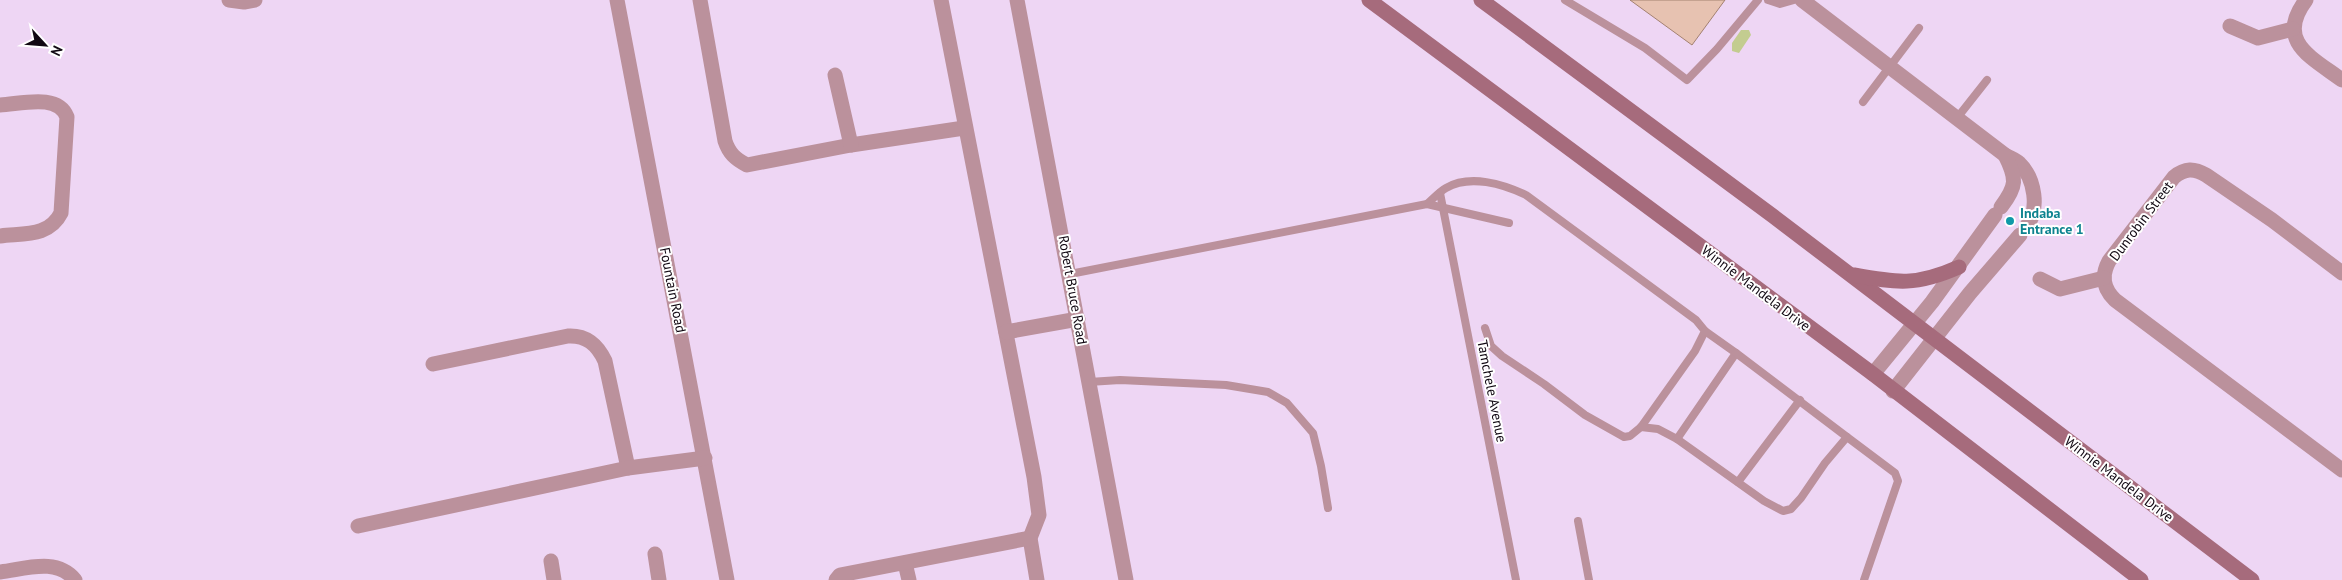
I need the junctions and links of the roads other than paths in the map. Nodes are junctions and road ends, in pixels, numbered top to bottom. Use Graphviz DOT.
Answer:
graph roads {
  1 [pos="229,0"];
  2 [pos="255,0"];
  3 [pos="618,0"];
  4 [pos="700,0"];
  5 [pos="941,0"];
  6 [pos="1018,0"];
  7 [pos="1368,0"];
  8 [pos="1481,0"];
  9 [pos="1758,0"];
  10 [pos="1768,0"];
  11 [pos="1794,0"];
  12 [pos="1802,0"];
  13 [pos="2306,0"];
  14 [pos="1569,1"];
  15 [pos="2230,26"];
  16 [pos="1919,28"];
  17 [pos="2293,30"];
  18 [pos="1890,67"];
  19 [pos="835,75"];
  20 [pos="1987,80"];
  21 [pos="2342,80"];
  22 [pos="1863,102"];
  23 [pos="0,104"];
  24 [pos="1957,118"];
  25 [pos="964,128"];
  26 [pos="851,145"];
  27 [pos="2006,155"];
  28 [pos="1440,193"];
  29 [pos="1427,204"];
  30 [pos="1442,207"];
  31 [pos="1509,223"];
  32 [pos="0,236"];
  33 [pos="1959,267"];
  34 [pos="2342,273"];
  35 [pos="1070,274"];
  36 [pos="1850,274"];
  37 [pos="2104,278"];
  38 [pos="2040,279"];
  39 [pos="1078,319"];
  40 [pos="1915,324"];
  41 [pos="1485,328"];
  42 [pos="1705,331"];
  43 [pos="1006,332"];
  44 [pos="1935,339"];
  45 [pos="1736,353"];
  46 [pos="433,364"];
  47 [pos="1873,374"];
  48 [pos="1089,382"];
  49 [pos="1893,391"];
  50 [pos="1800,400"];
  51 [pos="1641,427"];
  52 [pos="1847,437"];
  53 [pos="1678,439"];
  54 [pos="705,458"];
  55 [pos="628,468"];
  56 [pos="2342,470"];
  57 [pos="1738,482"];
  58 [pos="1328,508"];
  59 [pos="1578,522"];
  60 [pos="358,526"];
  61 [pos="1030,538"];
  62 [pos="655,554"];
  63 [pos="551,561"];
  64 [pos="905,563"];
  65 [pos="0,572"];
  66 [pos="75,580"];
  67 [pos="554,580"];
  68 [pos="660,580"];
  69 [pos="727,580"];
  70 [pos="836,580"];
  71 [pos="909,580"];
  72 [pos="1037,580"];
  73 [pos="1126,580"];
  74 [pos="1516,580"];
  75 [pos="1589,580"];
  76 [pos="1864,580"];
  77 [pos="2141,580"];
  78 [pos="2252,580"];
  1 -- 2 [label="street"];
  3 -- 54 [label="street, Fountain Road"];
  4 -- 26 [label="street"];
  5 -- 25 [label="street"];
  6 -- 35 [label="street, Robert Bruce Road"];
  7 -- 47 [label="main road, Winnie Mandela Drive"];
  8 -- 36 [label="main road, Winnie Mandela Drive"];
  9 -- 14 [label="lane"];
  10 -- 11 [label="lane"];
  12 -- 18 [label="street"];
  13 -- 17 [label="street"];
  15 -- 17 [label="street"];
  16 -- 18 [label="lane"];
  17 -- 21 [label="street"];
  18 -- 22 [label="lane"];
  18 -- 24 [label="street"];
  19 -- 26 [label="street"];
  20 -- 24 [label="lane"];
  23 -- 32 [label="street"];
  24 -- 27 [label="street"];
  25 -- 26 [label="street"];
  25 -- 43 [label="street"];
  27 -- 33 [label="street"];
  27 -- 44 [label="street"];
  28 -- 29 [label="lane"];
  28 -- 30 [label="lane, Tamchele Avenue"];
  28 -- 42 [label="lane"];
  29 -- 30 [label="lane"];
  29 -- 35 [label="lane"];
  30 -- 31 [label="lane"];
  30 -- 74 [label="lane, Tamchele Avenue"];
  33 -- 36 [label="main road"];
  33 -- 40 [label="street"];
  34 -- 37 [label="street, Dunrobin Street"];
  35 -- 39 [label="street, Robert Bruce Road"];
  36 -- 40 [label="main road, Winnie Mandela Drive"];
  37 -- 38 [label="street"];
  37 -- 56 [label="street, Dunrobin Street"];
  39 -- 43 [label="street"];
  39 -- 48 [label="street, Robert Bruce Road"];
  40 -- 44 [label="main road, Winnie Mandela Drive"];
  40 -- 47 [label="street"];
  41 -- 51 [label="lane"];
  42 -- 45 [label="lane"];
  42 -- 51 [label="lane"];
  43 -- 61 [label="street"];
  44 -- 49 [label="street"];
  44 -- 78 [label="main road, Winnie Mandela Drive"];
  45 -- 50 [label="lane"];
  45 -- 53 [label="lane"];
  46 -- 55 [label="street"];
  47 -- 49 [label="main road, Winnie Mandela Drive"];
  48 -- 58 [label="lane"];
  48 -- 73 [label="street, Robert Bruce Road"];
  49 -- 77 [label="main road, Winnie Mandela Drive"];
  50 -- 52 [label="lane"];
  50 -- 57 [label="lane"];
  51 -- 53 [label="lane"];
  52 -- 57 [label="lane"];
  52 -- 76 [label="lane"];
  53 -- 57 [label="lane"];
  54 -- 55 [label="street"];
  54 -- 69 [label="street, Fountain Road"];
  55 -- 60 [label="street"];
  59 -- 75 [label="lane"];
  61 -- 64 [label="street"];
  61 -- 72 [label="street"];
  62 -- 68 [label="street"];
  63 -- 67 [label="street"];
  64 -- 70 [label="street"];
  64 -- 71 [label="street"];
  65 -- 66 [label="street"];
}
